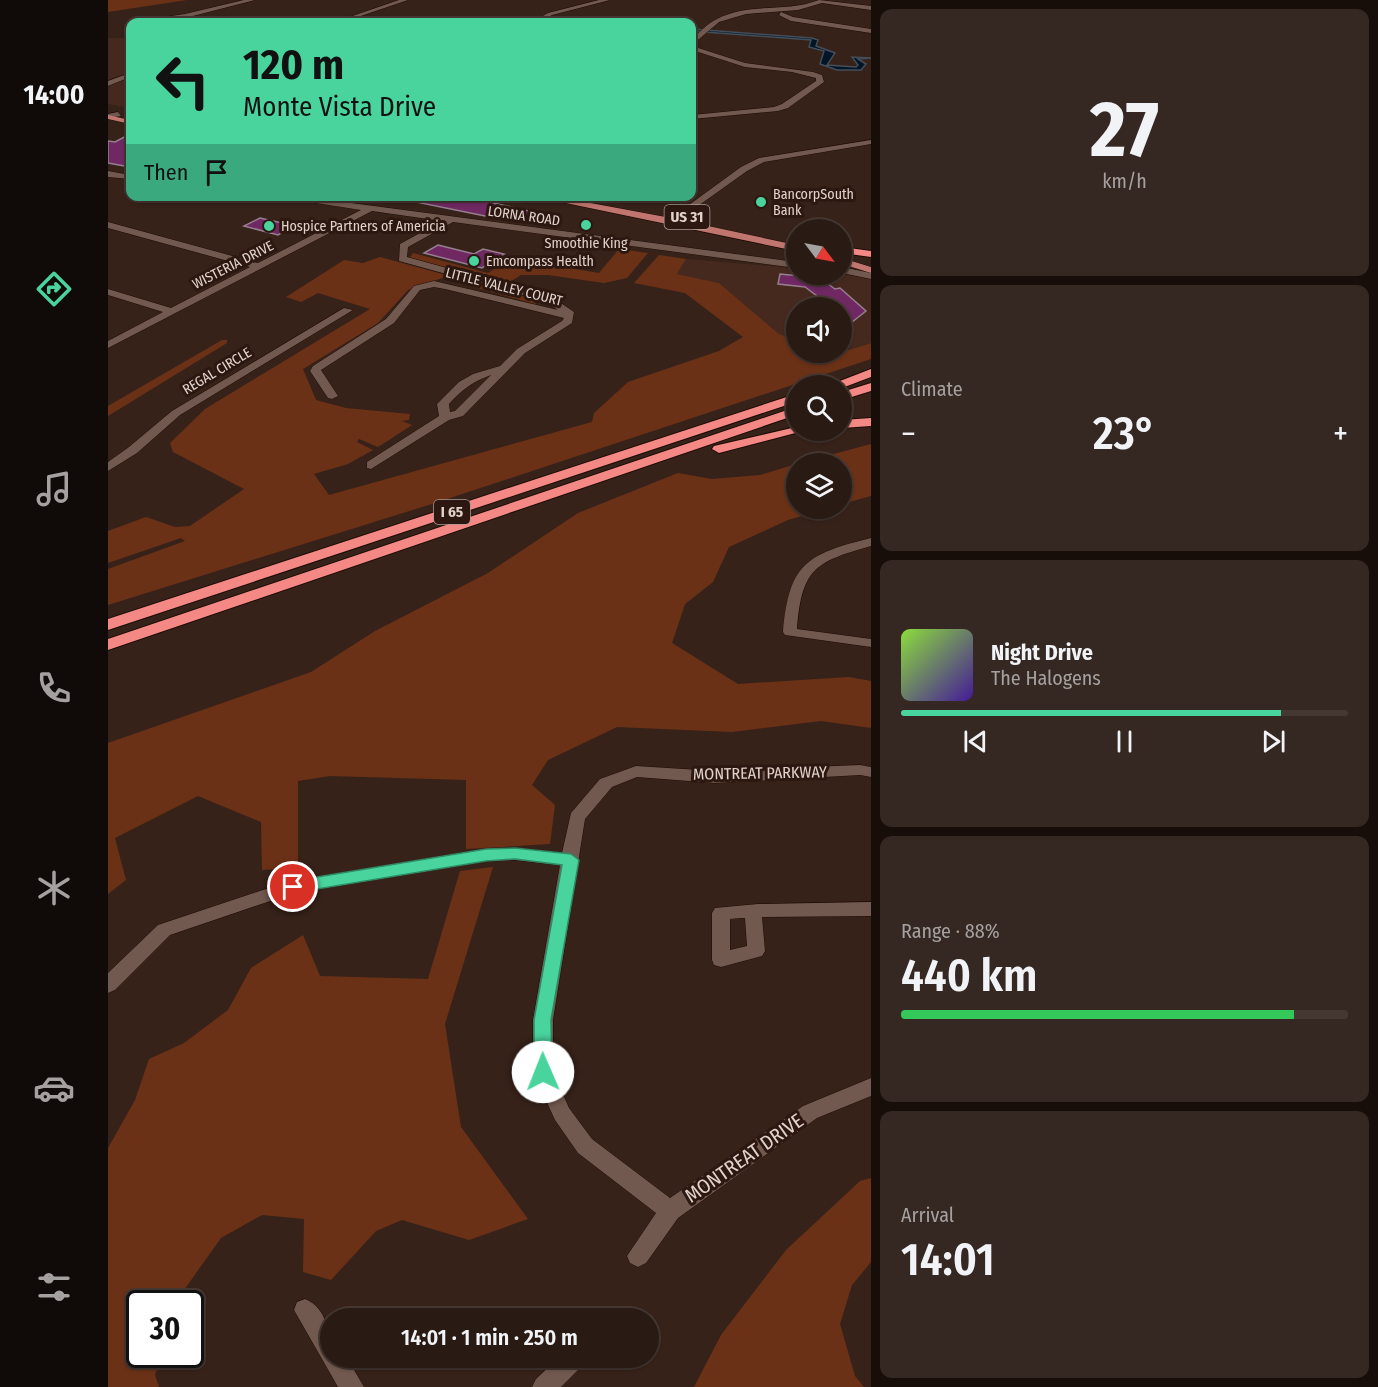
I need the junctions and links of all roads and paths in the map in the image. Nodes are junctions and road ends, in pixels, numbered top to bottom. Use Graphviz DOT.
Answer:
graph roads {
  1 [pos="252,0"];
  2 [pos="405,0"];
  3 [pos="607,0"];
  4 [pos="596,1"];
  5 [pos="823,1"];
  6 [pos="871,8"];
  7 [pos="779,11"];
  8 [pos="184,16"];
  9 [pos="170,18"];
  10 [pos="192,18"];
  11 [pos="350,18"];
  12 [pos="544,18"];
  13 [pos="871,31"];
  14 [pos="696,39"];
  15 [pos="696,49"];
  16 [pos="126,77"];
  17 [pos="108,84"];
  18 [pos="118,114"];
  19 [pos="108,115"];
  20 [pos="126,115"];
  21 [pos="696,117"];
  22 [pos="126,121"];
  23 [pos="871,142"];
  24 [pos="108,174"];
  25 [pos="126,176"];
  26 [pos="312,201"];
  27 [pos="567,201"];
  28 [pos="598,201"];
  29 [pos="370,209"];
  30 [pos="674,218"];
  31 [pos="450,220"];
  32 [pos="108,225"];
  33 [pos="786,241"];
  34 [pos="852,253"];
  35 [pos="871,254"];
  36 [pos="852,258"];
  37 [pos="786,262"];
  38 [pos="260,267"];
  39 [pos="852,267"];
  40 [pos="852,267"];
  41 [pos="868,268"];
  42 [pos="108,292"];
  43 [pos="348,310"];
  44 [pos="172,312"];
  45 [pos="569,316"];
  46 [pos="108,345"];
  47 [pos="503,369"];
  48 [pos="871,373"];
  49 [pos="852,380"];
  50 [pos="871,387"];
  51 [pos="852,393"];
  52 [pos="332,396"];
  53 [pos="786,401"];
  54 [pos="786,414"];
  55 [pos="445,417"];
  56 [pos="871,422"];
  57 [pos="852,423"];
  58 [pos="786,433"];
  59 [pos="371,465"];
  60 [pos="108,467"];
  61 [pos="575,486"];
  62 [pos="871,542"];
  63 [pos="108,625"];
  64 [pos="871,643"];
  65 [pos="108,645"];
  66 [pos="871,772"];
  67 [pos="571,860"];
  68 [pos="871,909"];
  69 [pos="753,910"];
  70 [pos="108,985"];
  71 [pos="871,1087"];
  72 [pos="670,1211"];
  73 [pos="638,1256"];
  74 [pos="305,1310"];
  75 [pos="320,1335"];
  76 [pos="340,1368"];
  77 [pos="564,1368"];
  78 [pos="352,1387"];
  79 [pos="544,1387"];
  1 -- 8 [label="street"];
  2 -- 11 [label="street"];
  3 -- 4 [label="street"];
  4 -- 12 [label="street"];
  5 -- 6 [label="street"];
  5 -- 7 [label="street"];
  7 -- 13 [label="street"];
  7 -- 14 [label="street"];
  8 -- 9 [label="street"];
  8 -- 10 [label="street"];
  15 -- 21 [label="street"];
  16 -- 17 [label="street"];
  18 -- 19 [label="street"];
  18 -- 20 [label="main road"];
  19 -- 22 [label="main road"];
  23 -- 30 [label="street"];
  24 -- 25 [label="street"];
  26 -- 29 [label="street, LORNA ROAD"];
  27 -- 30 [label="main road, US 31"];
  28 -- 30 [label="main road, US 31"];
  29 -- 31 [label="street, LORNA ROAD"];
  29 -- 38 [label="street, WISTERIA DRIVE"];
  30 -- 33 [label="main road, US 31"];
  31 -- 37 [label="street, LORNA ROAD"];
  31 -- 45 [label="street"];
  32 -- 38 [label="street"];
  34 -- 35 [label="highway"];
  36 -- 41 [label="main road"];
  38 -- 44 [label="street, WISTERIA DRIVE"];
  39 -- 41 [label="street"];
  40 -- 41 [label="street"];
  42 -- 44 [label="street"];
  43 -- 60 [label="street, REGAL CIRCLE"];
  44 -- 46 [label="street, WISTERIA DRIVE"];
  45 -- 47 [label="street"];
  45 -- 52 [label="street, LITTLE VALLEY COURT"];
  47 -- 55 [label="street"];
  47 -- 55 [label="street"];
  48 -- 49 [label="highway"];
  50 -- 51 [label="highway"];
  53 -- 63 [label="highway, I 65"];
  54 -- 61 [label="highway, I 65"];
  55 -- 59 [label="street"];
  56 -- 57 [label="highway"];
  58 -- 61 [label="highway"];
  61 -- 65 [label="highway, I 65"];
  62 -- 64 [label="street"];
  66 -- 67 [label="street, MONTREAT PARKWAY"];
  67 -- 70 [label="street"];
  67 -- 72 [label="street, MONTREAT PARKWAY"];
  68 -- 69 [label="street"];
  71 -- 72 [label="street, MONTREAT DRIVE"];
  72 -- 73 [label="street, MONTREAT DRIVE"];
  74 -- 75 [label="street"];
  76 -- 78 [label="street"];
  77 -- 79 [label="street"];
}
